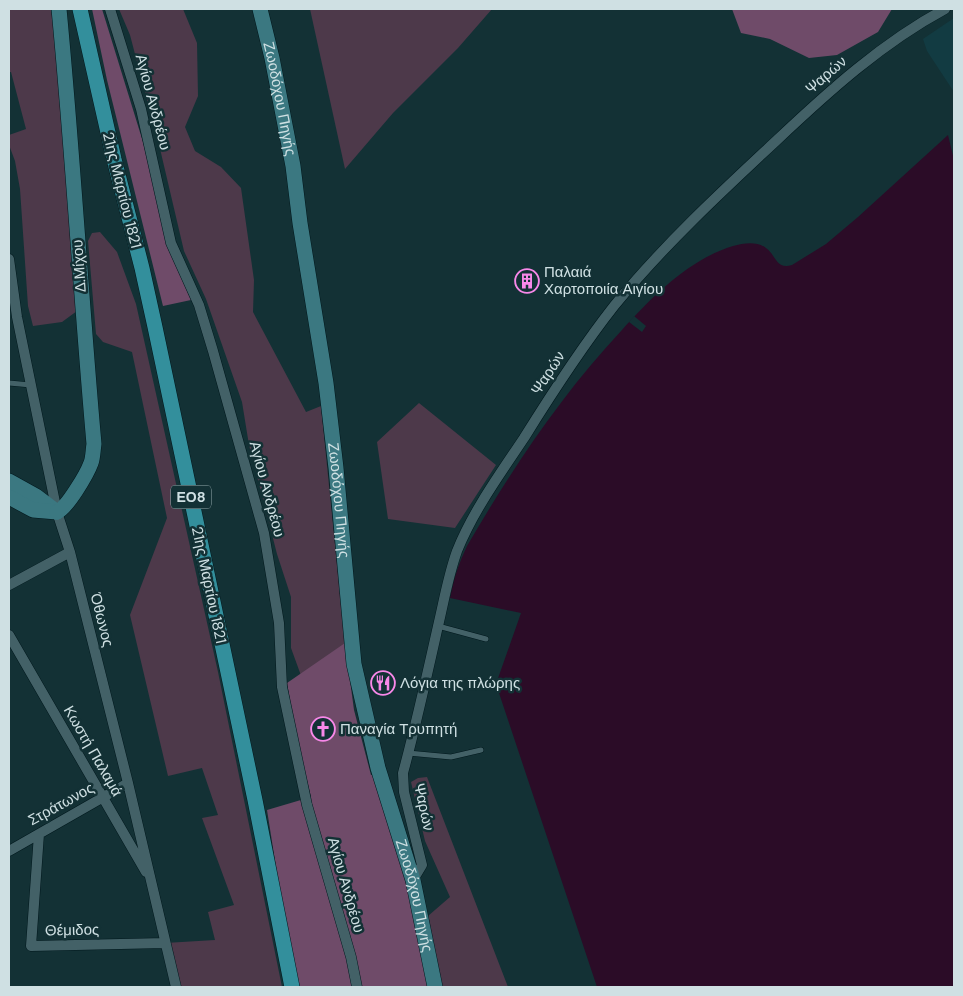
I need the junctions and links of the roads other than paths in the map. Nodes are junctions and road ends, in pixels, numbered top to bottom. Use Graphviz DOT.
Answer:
graph roads {
  1 [pos="59,9"];
  2 [pos="80,9"];
  3 [pos="110,9"];
  4 [pos="260,9"];
  5 [pos="939,10"];
  6 [pos="9,264"];
  7 [pos="9,383"];
  8 [pos="32,385"];
  9 [pos="9,481"];
  10 [pos="9,497"];
  11 [pos="57,512"];
  12 [pos="70,552"];
  13 [pos="9,585"];
  14 [pos="438,626"];
  15 [pos="9,635"];
  16 [pos="486,639"];
  17 [pos="481,750"];
  18 [pos="408,753"];
  19 [pos="128,784"];
  20 [pos="103,798"];
  21 [pos="39,834"];
  22 [pos="9,851"];
  23 [pos="413,880"];
  24 [pos="152,882"];
  25 [pos="165,943"];
  26 [pos="176,987"];
  27 [pos="292,987"];
  28 [pos="357,987"];
  29 [pos="435,987"];
  1 -- 11 [label="main road, Δ.Μίχου"];
  2 -- 27 [label="main road, 21ης Μαρτίου 1821 / ΕΟ8"];
  3 -- 28 [label="street, Αγίου Ανδρέου"];
  4 -- 23 [label="main road, Ζωοδόχου Πηγής"];
  5 -- 14 [label="street, Ψαρών"];
  6 -- 8 [label="street, Όθωνος"];
  7 -- 8 [label="lane"];
  8 -- 11 [label="street, Όθωνος"];
  9 -- 11 [label="main road"];
  10 -- 11 [label="main road"];
  11 -- 12 [label="street, Όθωνος"];
  12 -- 13 [label="street"];
  12 -- 19 [label="street, Όθωνος"];
  14 -- 16 [label="lane"];
  14 -- 18 [label="street, Ψαρών"];
  15 -- 20 [label="street, Κωστή Παλαμά"];
  17 -- 18 [label="lane"];
  18 -- 23 [label="street, Ψαρών"];
  19 -- 20 [label="street, Στράτωνος"];
  19 -- 24 [label="street, Όθωνος"];
  20 -- 21 [label="street, Στράτωνος"];
  20 -- 24 [label="street, Κωστή Παλαμά"];
  21 -- 22 [label="street, Στράτωνος"];
  21 -- 25 [label="street, Θέμιδος"];
  23 -- 29 [label="main road, Ζωοδόχου Πηγής"];
  24 -- 25 [label="street, Όθωνος"];
  25 -- 26 [label="street, Όθωνος"];
}
